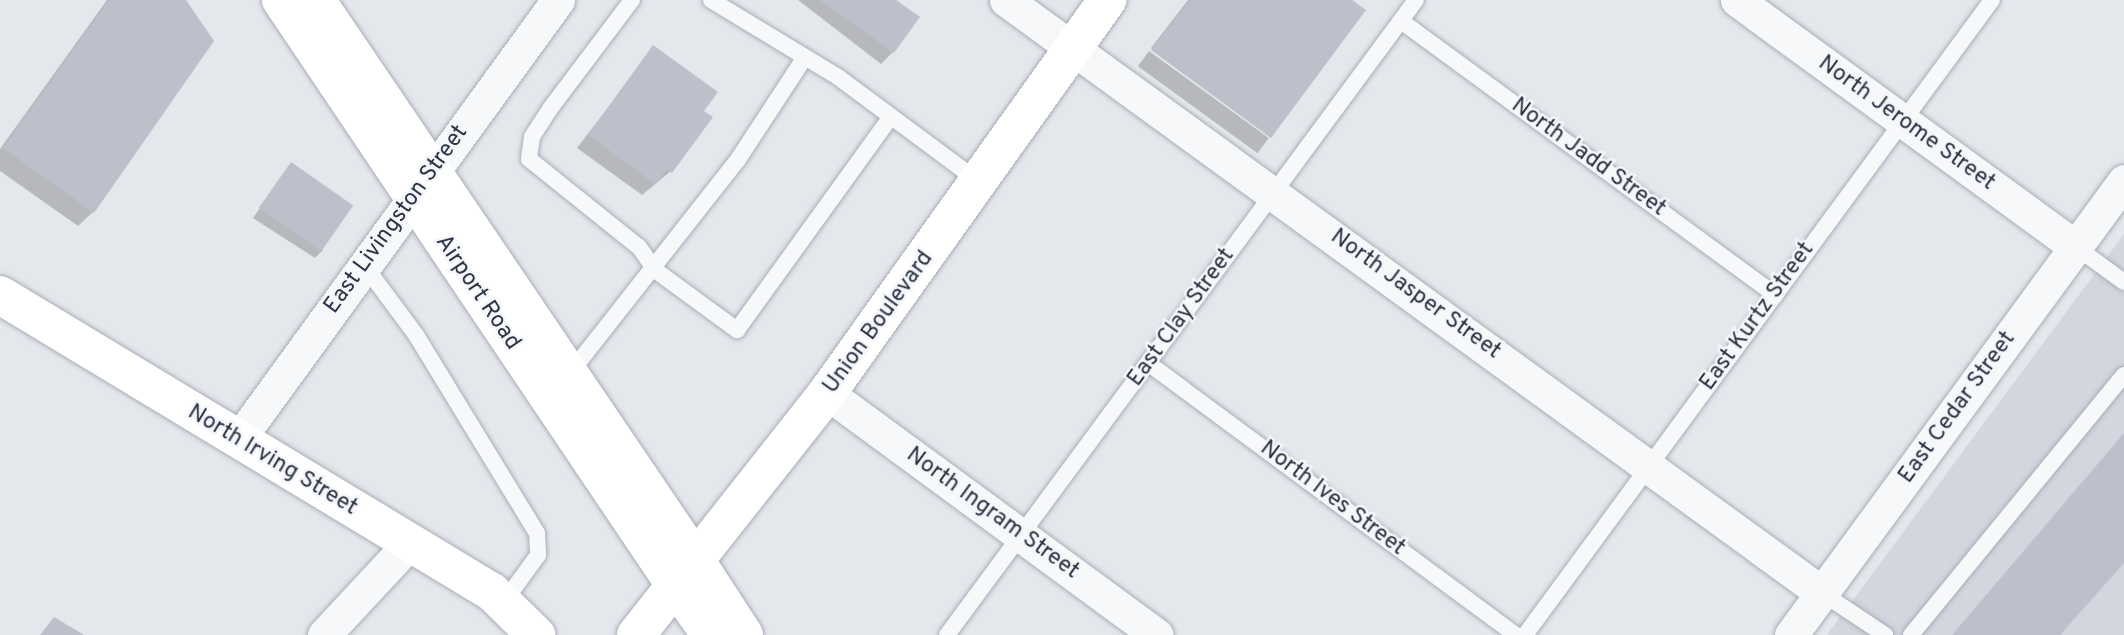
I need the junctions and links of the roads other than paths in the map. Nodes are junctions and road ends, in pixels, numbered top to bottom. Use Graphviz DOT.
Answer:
graph roads {
  1 [pos="281,0"];
  2 [pos="316,0"];
  3 [pos="558,0"];
  4 [pos="632,0"];
  5 [pos="711,0"];
  6 [pos="1006,0"];
  7 [pos="1107,0"];
  8 [pos="1416,0"];
  9 [pos="1737,0"];
  10 [pos="1992,0"];
  11 [pos="1401,21"];
  12 [pos="1073,49"];
  13 [pos="803,60"];
  14 [pos="890,118"];
  15 [pos="1903,121"];
  16 [pos="2124,181"];
  17 [pos="422,183"];
  18 [pos="981,183"];
  19 [pos="1274,192"];
  20 [pos="2076,247"];
  21 [pos="365,265"];
  22 [pos="655,270"];
  23 [pos="2124,282"];
  24 [pos="0,295"];
  25 [pos="1774,295"];
  26 [pos="1149,363"];
  27 [pos="570,373"];
  28 [pos="2124,375"];
  29 [pos="827,393"];
  30 [pos="238,440"];
  31 [pos="1649,466"];
  32 [pos="1021,535"];
  33 [pos="409,544"];
  34 [pos="686,573"];
  35 [pos="1822,593"];
  36 [pos="504,602"];
  37 [pos="324,635"];
  38 [pos="536,635"];
  39 [pos="635,635"];
  40 [pos="711,635"];
  41 [pos="744,635"];
  42 [pos="947,635"];
  43 [pos="1157,635"];
  44 [pos="1516,635"];
  45 [pos="1525,635"];
  46 [pos="1791,635"];
  47 [pos="1885,635"];
  48 [pos="1911,635"];
  1 -- 17 [label="main road, Airport Road"];
  2 -- 17 [label="main road, Airport Road"];
  3 -- 17 [label="street, East Livingston Street"];
  4 -- 22 [label="lane"];
  5 -- 13 [label="lane"];
  6 -- 12 [label="street, North Jasper Street"];
  7 -- 12 [label="main road, Union Boulevard"];
  8 -- 11 [label="lane, East Clay Street"];
  9 -- 15 [label="street, North Jerome Street"];
  10 -- 15 [label="lane, East Kurtz Street"];
  11 -- 19 [label="lane, East Clay Street"];
  11 -- 25 [label="lane, North Jadd Street"];
  12 -- 18 [label="main road, Union Boulevard"];
  12 -- 19 [label="street, North Jasper Street"];
  13 -- 14 [label="lane"];
  13 -- 22 [label="lane"];
  14 -- 18 [label="lane"];
  14 -- 22 [label="lane"];
  15 -- 20 [label="street, North Jerome Street"];
  15 -- 25 [label="lane, East Kurtz Street"];
  16 -- 20 [label="street, East Cedar Street"];
  17 -- 21 [label="street, East Livingston Street"];
  17 -- 27 [label="main road, Airport Road"];
  17 -- 34 [label="main road, Airport Road"];
  18 -- 29 [label="main road, Union Boulevard"];
  19 -- 26 [label="lane, East Clay Street"];
  19 -- 31 [label="street, North Jasper Street"];
  20 -- 23 [label="lane"];
  20 -- 35 [label="street, East Cedar Street"];
  21 -- 30 [label="street, East Livingston Street"];
  21 -- 36 [label="lane"];
  22 -- 27 [label="lane"];
  24 -- 30 [label="main road, North Irving Street"];
  25 -- 31 [label="lane, East Kurtz Street"];
  26 -- 32 [label="lane, East Clay Street"];
  26 -- 44 [label="lane, North Ives Street"];
  27 -- 34 [label="main road, Airport Road"];
  28 -- 48 [label="lane"];
  29 -- 32 [label="street, North Ingram Street"];
  29 -- 34 [label="main road, Union Boulevard"];
  30 -- 33 [label="main road, North Irving Street"];
  31 -- 35 [label="street, North Jasper Street"];
  31 -- 45 [label="lane, East Kurtz Street"];
  32 -- 42 [label="lane, East Clay Street"];
  32 -- 43 [label="street, North Ingram Street"];
  33 -- 36 [label="main road, North Irving Street"];
  33 -- 37 [label="street"];
  34 -- 39 [label="main road, Union Boulevard"];
  34 -- 40 [label="main road"];
  34 -- 41 [label="main road"];
  35 -- 46 [label="street, East Cedar Street"];
  35 -- 47 [label="lane"];
  36 -- 38 [label="main road, North Irving Street"];
}
